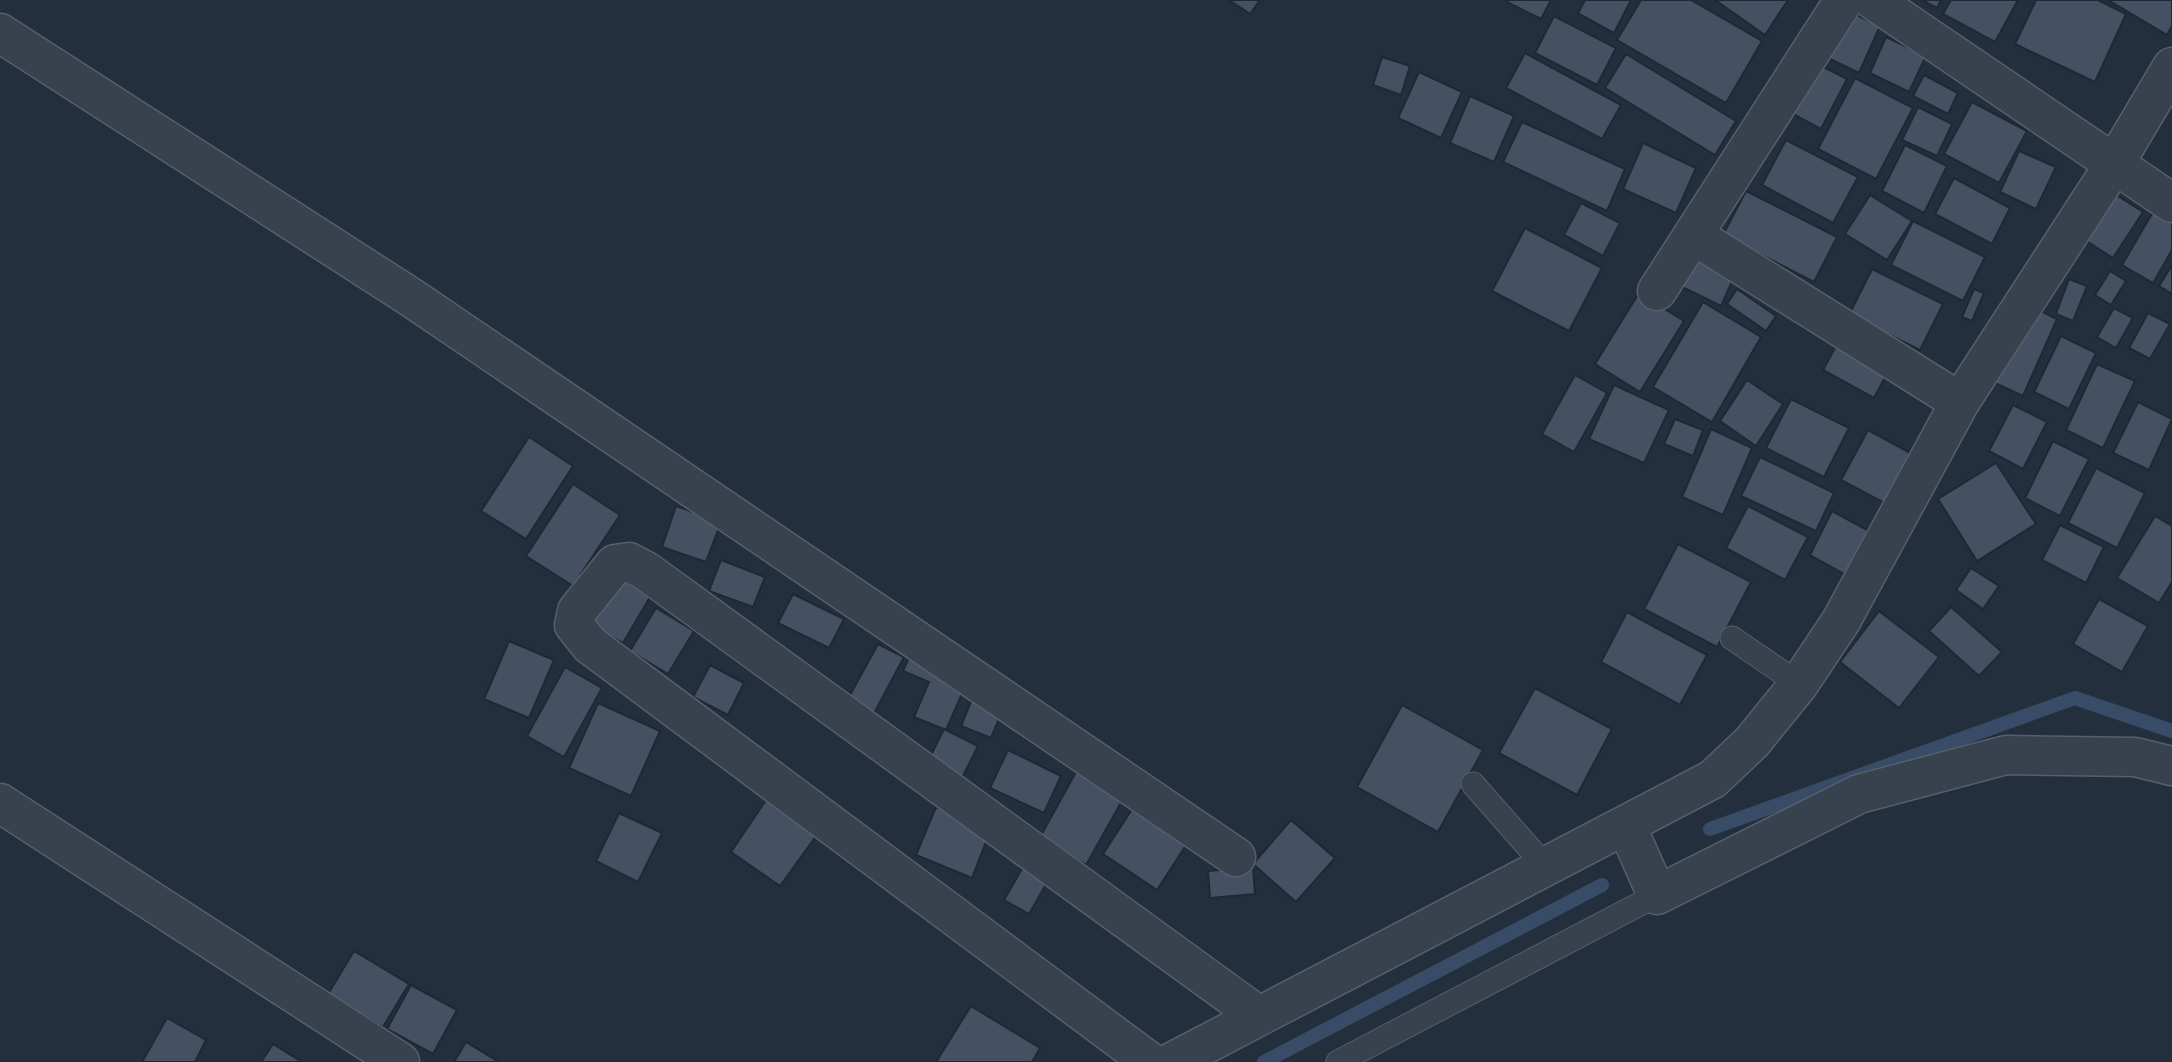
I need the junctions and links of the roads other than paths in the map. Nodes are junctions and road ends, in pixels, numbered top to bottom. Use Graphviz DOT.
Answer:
graph roads {
  1 [pos="1844,0"];
  2 [pos="1873,0"];
  3 [pos="0,33"];
  4 [pos="2172,67"];
  5 [pos="2115,163"];
  6 [pos="2172,203"];
  7 [pos="1693,235"];
  8 [pos="1657,291"];
  9 [pos="1960,402"];
  10 [pos="1732,638"];
  11 [pos="1799,684"];
  12 [pos="2172,766"];
  13 [pos="1473,784"];
  14 [pos="0,803"];
  15 [pos="1626,825"];
  16 [pos="1236,857"];
  17 [pos="1546,867"];
  18 [pos="1657,895"];
  19 [pos="1259,1016"];
  20 [pos="400,1062"];
  21 [pos="1150,1062"];
  22 [pos="1172,1062"];
  23 [pos="1338,1062"];
  1 -- 7 [label="street"];
  2 -- 5 [label="street"];
  3 -- 16 [label="street"];
  4 -- 5 [label="street"];
  5 -- 6 [label="street"];
  5 -- 9 [label="street"];
  7 -- 8 [label="street"];
  7 -- 9 [label="street"];
  9 -- 11 [label="street"];
  10 -- 11 [label="lane"];
  11 -- 15 [label="street"];
  12 -- 18 [label="street"];
  13 -- 17 [label="lane"];
  14 -- 20 [label="street"];
  15 -- 17 [label="street"];
  15 -- 18 [label="street"];
  17 -- 19 [label="street"];
  18 -- 23 [label="lane"];
  19 -- 21 [label="street"];
  19 -- 22 [label="street"];
}
